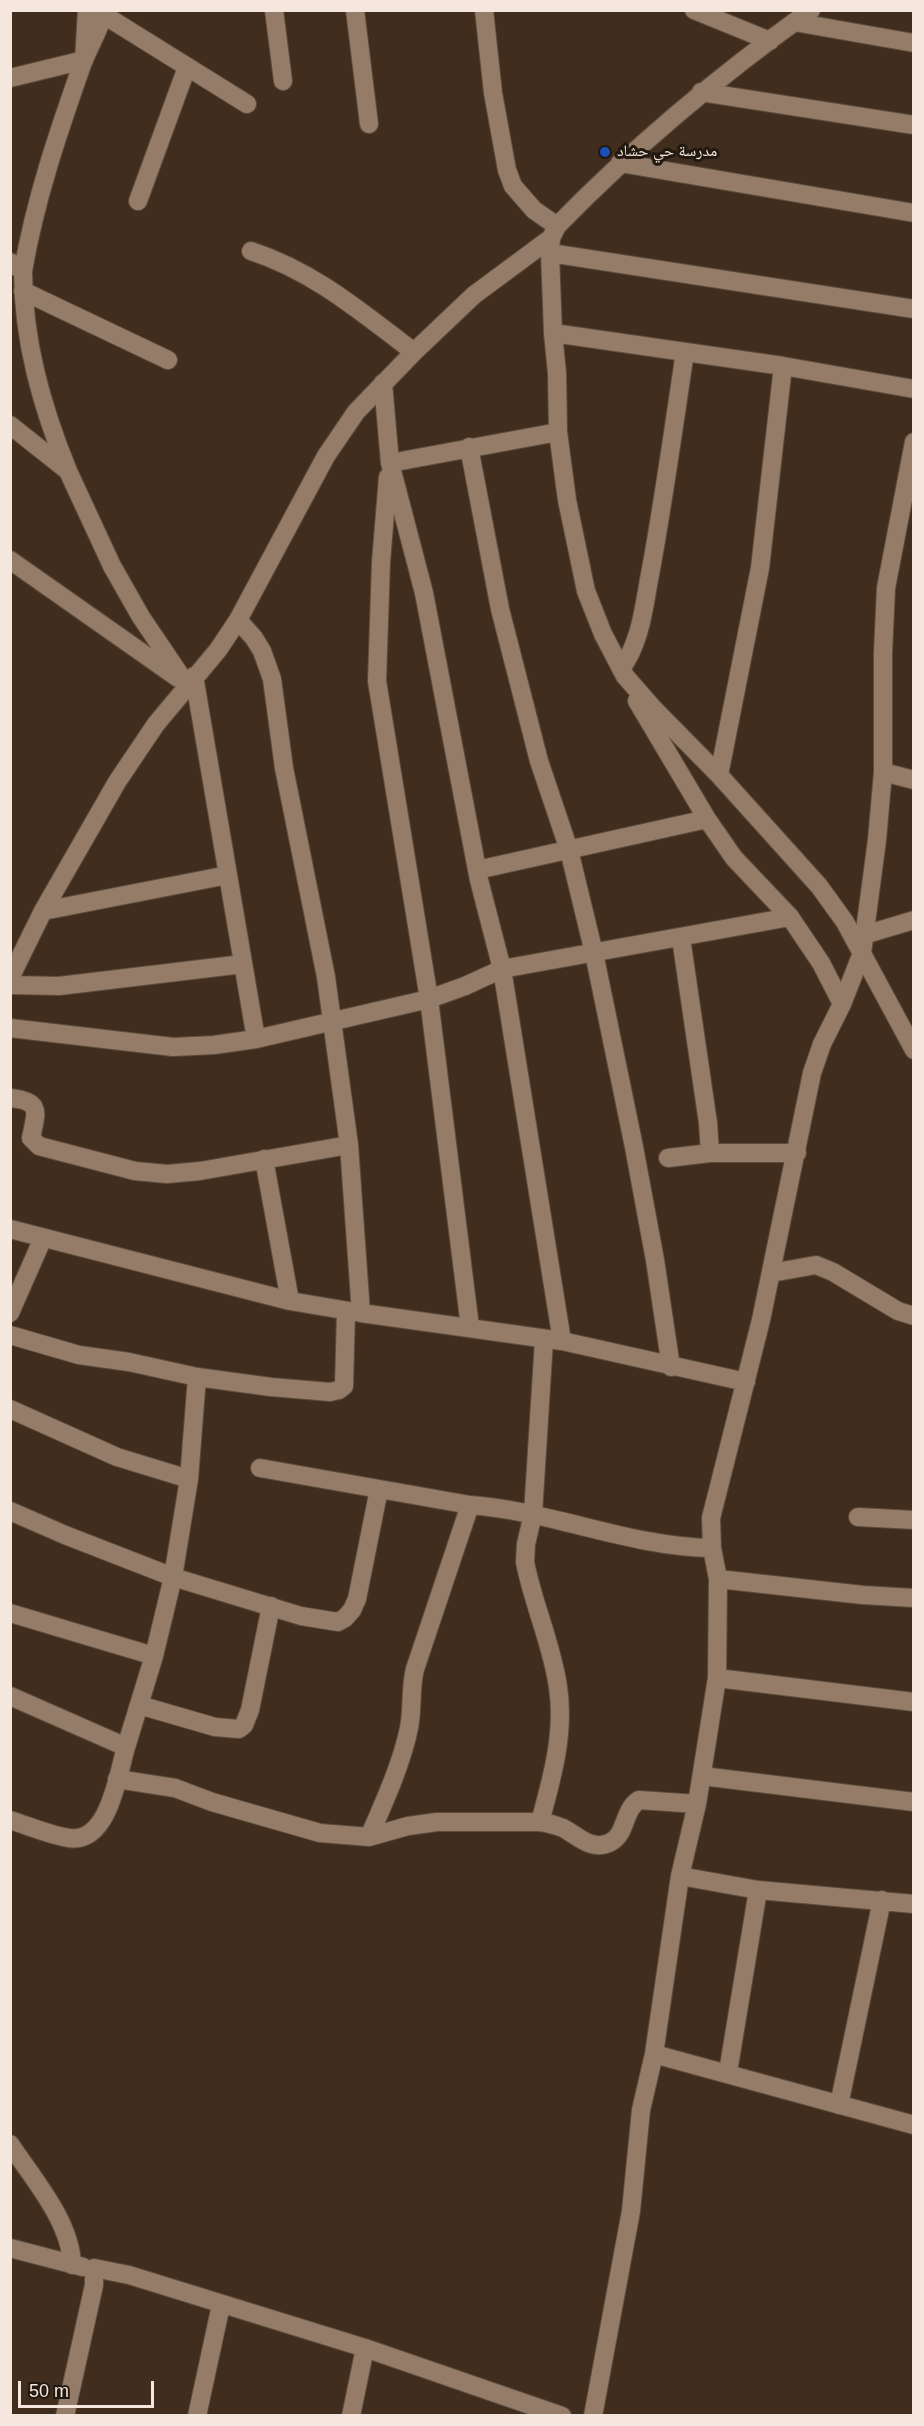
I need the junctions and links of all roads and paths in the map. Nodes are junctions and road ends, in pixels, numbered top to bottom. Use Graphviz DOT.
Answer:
graph roads {
  1 [pos="274,10"];
  2 [pos="356,10"];
  3 [pos="484,10"];
  4 [pos="694,10"];
  5 [pos="811,10"];
  6 [pos="99,12"];
  7 [pos="794,22"];
  8 [pos="770,41"];
  9 [pos="914,43"];
  10 [pos="84,60"];
  11 [pos="187,67"];
  12 [pos="10,78"];
  13 [pos="284,81"];
  14 [pos="701,92"];
  15 [pos="247,104"];
  16 [pos="369,124"];
  17 [pos="914,125"];
  18 [pos="620,163"];
  19 [pos="138,201"];
  20 [pos="914,213"];
  21 [pos="553,239"];
  22 [pos="251,251"];
  23 [pos="16,267"];
  24 [pos="23,291"];
  25 [pos="914,309"];
  26 [pos="553,333"];
  27 [pos="414,352"];
  28 [pos="684,352"];
  29 [pos="168,360"];
  30 [pos="783,366"];
  31 [pos="382,383"];
  32 [pos="914,389"];
  33 [pos="10,425"];
  34 [pos="558,432"];
  35 [pos="914,442"];
  36 [pos="470,447"];
  37 [pos="390,463"];
  38 [pos="68,471"];
  39 [pos="905,540"];
  40 [pos="10,560"];
  41 [pos="238,620"];
  42 [pos="623,672"];
  43 [pos="191,680"];
  44 [pos="883,772"];
  45 [pos="719,775"];
  46 [pos="914,780"];
  47 [pos="706,819"];
  48 [pos="569,850"];
  49 [pos="477,870"];
  50 [pos="228,875"];
  51 [pos="43,911"];
  52 [pos="790,917"];
  53 [pos="914,920"];
  54 [pos="864,935"];
  55 [pos="681,938"];
  56 [pos="594,952"];
  57 [pos="862,953"];
  58 [pos="243,964"];
  59 [pos="502,969"];
  60 [pos="10,978"];
  61 [pos="10,985"];
  62 [pos="429,999"];
  63 [pos="842,1004"];
  64 [pos="330,1023"];
  65 [pos="10,1028"];
  66 [pos="256,1040"];
  67 [pos="914,1050"];
  68 [pos="10,1098"];
  69 [pos="348,1145"];
  70 [pos="710,1153"];
  71 [pos="797,1153"];
  72 [pos="668,1158"];
  73 [pos="264,1159"];
  74 [pos="10,1229"];
  75 [pos="43,1238"];
  76 [pos="771,1274"];
  77 [pos="290,1301"];
  78 [pos="10,1312"];
  79 [pos="353,1312"];
  80 [pos="914,1316"];
  81 [pos="470,1327"];
  82 [pos="10,1335"];
  83 [pos="553,1340"];
  84 [pos="671,1367"];
  85 [pos="197,1377"];
  86 [pos="746,1382"];
  87 [pos="10,1409"];
  88 [pos="260,1468"];
  89 [pos="189,1479"];
  90 [pos="379,1489"];
  91 [pos="470,1505"];
  92 [pos="10,1511"];
  93 [pos="533,1514"];
  94 [pos="858,1517"];
  95 [pos="914,1520"];
  96 [pos="712,1548"];
  97 [pos="173,1577"];
  98 [pos="718,1579"];
  99 [pos="914,1598"];
  100 [pos="271,1606"];
  101 [pos="10,1613"];
  102 [pos="154,1656"];
  103 [pos="717,1678"];
  104 [pos="10,1696"];
  105 [pos="914,1702"];
  106 [pos="139,1705"];
  107 [pos="126,1747"];
  108 [pos="702,1776"];
  109 [pos="117,1779"];
  110 [pos="914,1802"];
  111 [pos="697,1804"];
  112 [pos="10,1820"];
  113 [pos="540,1822"];
  114 [pos="369,1837"];
  115 [pos="680,1876"];
  116 [pos="758,1890"];
  117 [pos="882,1900"];
  118 [pos="914,1904"];
  119 [pos="654,2054"];
  120 [pos="728,2072"];
  121 [pos="839,2105"];
  122 [pos="914,2125"];
  123 [pos="10,2145"];
  124 [pos="10,2248"];
  125 [pos="72,2265"];
  126 [pos="94,2268"];
  127 [pos="221,2305"];
  128 [pos="365,2348"];
  129 [pos="509,2407"];
  130 [pos="65,2415"];
  131 [pos="196,2415"];
  132 [pos="351,2415"];
  133 [pos="562,2415"];
  134 [pos="592,2415"];
  1 -- 13 [label="street"];
  2 -- 16 [label="street"];
  3 -- 21 [label="street"];
  4 -- 8 [label="street"];
  5 -- 7 [label="street"];
  6 -- 10 [label="street"];
  6 -- 11 [label="street"];
  7 -- 8 [label="street"];
  7 -- 9 [label="street"];
  8 -- 14 [label="street"];
  10 -- 12 [label="street"];
  10 -- 23 [label="street"];
  11 -- 15 [label="street"];
  11 -- 19 [label="street"];
  14 -- 17 [label="street"];
  14 -- 18 [label="street"];
  18 -- 20 [label="street"];
  18 -- 21 [label="street"];
  21 -- 25 [label="street"];
  21 -- 26 [label="street"];
  21 -- 27 [label="street"];
  22 -- 27 [label="street"];
  23 -- 24 [label="street"];
  24 -- 29 [label="street"];
  24 -- 38 [label="street"];
  26 -- 28 [label="street"];
  26 -- 34 [label="street"];
  27 -- 31 [label="street"];
  28 -- 30 [label="street"];
  28 -- 42 [label="street"];
  30 -- 32 [label="street"];
  30 -- 45 [label="street"];
  31 -- 37 [label="street"];
  31 -- 41 [label="street"];
  33 -- 38 [label="street"];
  34 -- 36 [label="street"];
  34 -- 42 [label="street"];
  35 -- 39 [label="street"];
  36 -- 37 [label="street"];
  36 -- 48 [label="street"];
  37 -- 49 [label="street"];
  37 -- 62 [label="street"];
  38 -- 43 [label="street"];
  39 -- 44 [label="street"];
  40 -- 43 [label="street"];
  41 -- 43 [label="street"];
  41 -- 64 [label="street"];
  42 -- 45 [label="street"];
  42 -- 47 [label="street"];
  43 -- 50 [label="street"];
  43 -- 51 [label="street"];
  44 -- 46 [label="street"];
  44 -- 54 [label="street"];
  45 -- 57 [label="street"];
  47 -- 48 [label="street"];
  47 -- 52 [label="street"];
  48 -- 49 [label="street"];
  48 -- 56 [label="street"];
  49 -- 59 [label="street"];
  50 -- 51 [label="street"];
  50 -- 58 [label="street"];
  51 -- 60 [label="street"];
  52 -- 55 [label="street"];
  52 -- 63 [label="street"];
  53 -- 54 [label="street"];
  54 -- 57 [label="street"];
  55 -- 56 [label="street"];
  55 -- 70 [label="street"];
  56 -- 59 [label="street"];
  56 -- 84 [label="street"];
  57 -- 63 [label="street"];
  57 -- 67 [label="street"];
  58 -- 61 [label="street"];
  58 -- 66 [label="street"];
  59 -- 62 [label="street"];
  59 -- 83 [label="street"];
  62 -- 64 [label="street"];
  62 -- 81 [label="street"];
  63 -- 71 [label="street"];
  64 -- 66 [label="street"];
  64 -- 69 [label="street"];
  65 -- 66 [label="street"];
  68 -- 73 [label="street"];
  69 -- 73 [label="street"];
  69 -- 79 [label="street"];
  70 -- 71 [label="street"];
  70 -- 72 [label="street"];
  71 -- 76 [label="street"];
  73 -- 77 [label="street"];
  74 -- 75 [label="street"];
  75 -- 77 [label="street"];
  75 -- 78 [label="street"];
  76 -- 80 [label="street"];
  76 -- 86 [label="street"];
  77 -- 79 [label="street"];
  79 -- 81 [label="street"];
  79 -- 85 [label="street"];
  81 -- 83 [label="street"];
  82 -- 85 [label="street"];
  83 -- 84 [label="street"];
  83 -- 93 [label="street"];
  84 -- 86 [label="street"];
  85 -- 89 [label="street"];
  86 -- 96 [label="street"];
  87 -- 89 [label="street"];
  88 -- 90 [label="street"];
  89 -- 97 [label="street"];
  90 -- 91 [label="street"];
  90 -- 100 [label="street"];
  91 -- 93 [label="street"];
  91 -- 114 [label="street"];
  92 -- 97 [label="street"];
  93 -- 96 [label="street"];
  93 -- 113 [label="street"];
  94 -- 95 [label="street"];
  96 -- 98 [label="street"];
  97 -- 100 [label="street"];
  97 -- 102 [label="street"];
  98 -- 99 [label="street"];
  98 -- 103 [label="street"];
  100 -- 106 [label="street"];
  101 -- 102 [label="street"];
  102 -- 106 [label="street"];
  103 -- 105 [label="street"];
  103 -- 108 [label="street"];
  104 -- 107 [label="street"];
  106 -- 107 [label="street"];
  107 -- 109 [label="street"];
  108 -- 110 [label="street"];
  108 -- 111 [label="street"];
  109 -- 112 [label="street"];
  109 -- 114 [label="street"];
  111 -- 113 [label="street"];
  111 -- 115 [label="street"];
  113 -- 114 [label="street"];
  115 -- 116 [label="street"];
  115 -- 119 [label="street"];
  116 -- 117 [label="street"];
  116 -- 120 [label="street"];
  117 -- 118 [label="street"];
  117 -- 121 [label="street"];
  119 -- 120 [label="street"];
  119 -- 134 [label="street"];
  120 -- 121 [label="street"];
  121 -- 122 [label="street"];
  123 -- 125 [label="street"];
  124 -- 125 [label="street"];
  125 -- 126 [label="street"];
  126 -- 127 [label="street"];
  126 -- 130 [label="street"];
  127 -- 128 [label="street"];
  127 -- 131 [label="street"];
  128 -- 129 [label="street"];
  128 -- 132 [label="street"];
  129 -- 133 [label="street"];
}
